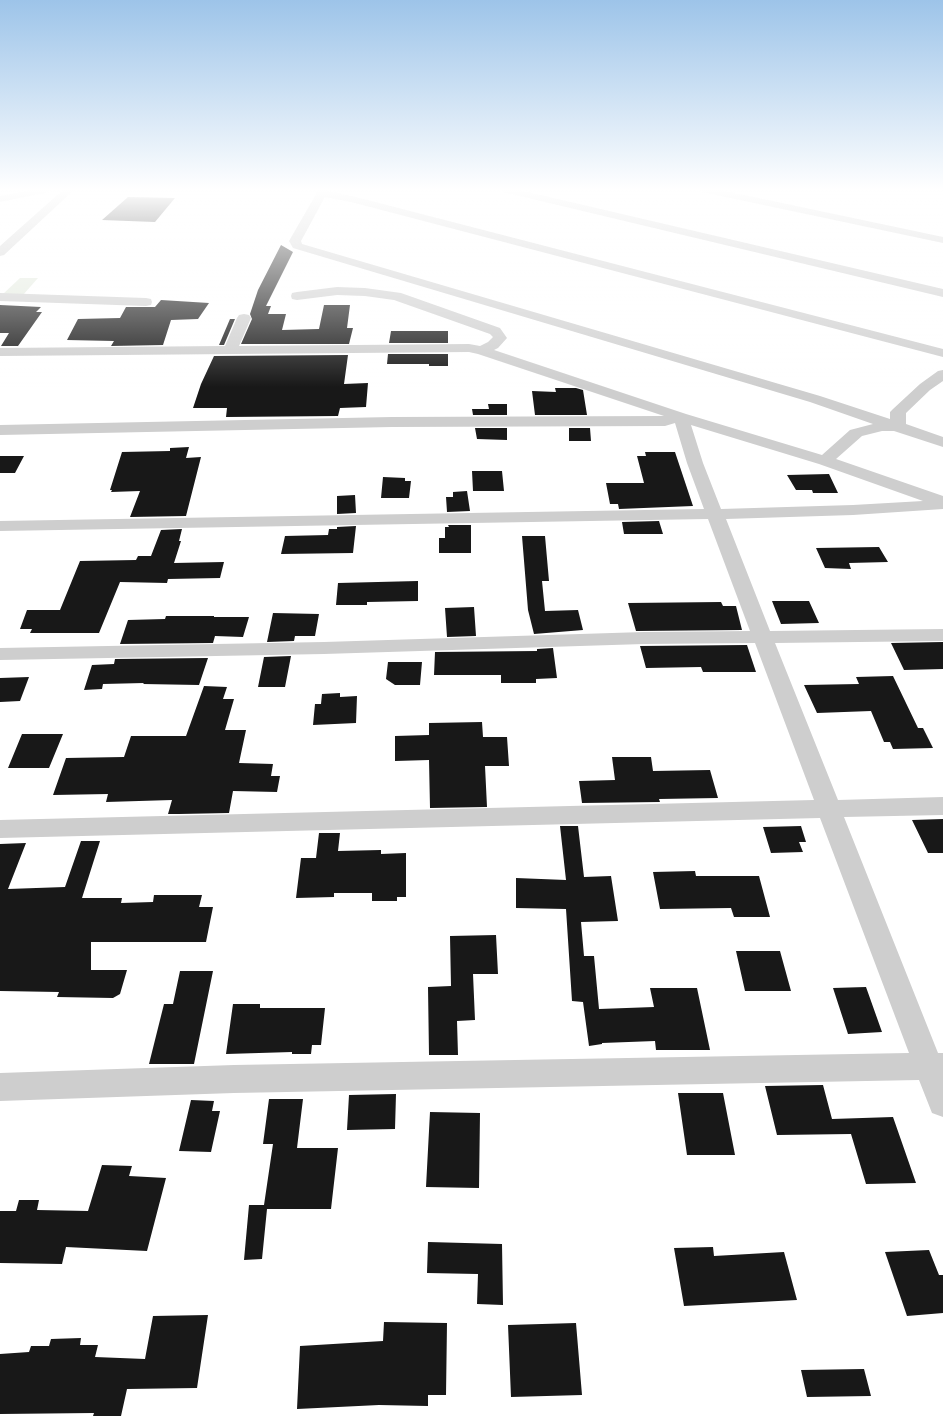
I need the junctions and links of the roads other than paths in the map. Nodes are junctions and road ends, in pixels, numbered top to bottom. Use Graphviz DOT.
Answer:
graph roads {
  1 [pos="328,255"];
  2 [pos="568,255"];
  3 [pos="783,255"];
  4 [pos="943,293"];
  5 [pos="297,296"];
  6 [pos="0,297"];
  7 [pos="146,302"];
  8 [pos="244,318"];
  9 [pos="231,349"];
  10 [pos="481,350"];
  11 [pos="0,352"];
  12 [pos="943,353"];
  13 [pos="943,374"];
  14 [pos="680,417"];
  15 [pos="898,427"];
  16 [pos="0,430"];
  17 [pos="943,442"];
  18 [pos="825,461"];
  19 [pos="943,503"];
  20 [pos="716,514"];
  21 [pos="0,526"];
  22 [pos="943,635"];
  23 [pos="764,636"];
  24 [pos="0,654"];
  25 [pos="943,806"];
  26 [pos="829,808"];
  27 [pos="0,829"];
  28 [pos="936,1066"];
  29 [pos="0,1087"];
  30 [pos="943,1103"];
  1 -- 15 [label="street"];
  2 -- 12 [label="street"];
  3 -- 4 [label="street"];
  5 -- 10 [label="street"];
  6 -- 7 [label="street"];
  8 -- 9 [label="street"];
  9 -- 10 [label="street"];
  9 -- 11 [label="street"];
  10 -- 14 [label="street"];
  13 -- 15 [label="street"];
  14 -- 16 [label="street"];
  14 -- 18 [label="street"];
  14 -- 20 [label="street"];
  15 -- 17 [label="street"];
  15 -- 18 [label="street"];
  18 -- 19 [label="street"];
  19 -- 20 [label="street"];
  20 -- 21 [label="street"];
  20 -- 23 [label="street"];
  22 -- 23 [label="street"];
  23 -- 24 [label="street"];
  23 -- 26 [label="street"];
  25 -- 26 [label="street"];
  26 -- 27 [label="street"];
  26 -- 28 [label="street"];
  28 -- 29 [label="street"];
  28 -- 30 [label="street"];
}
